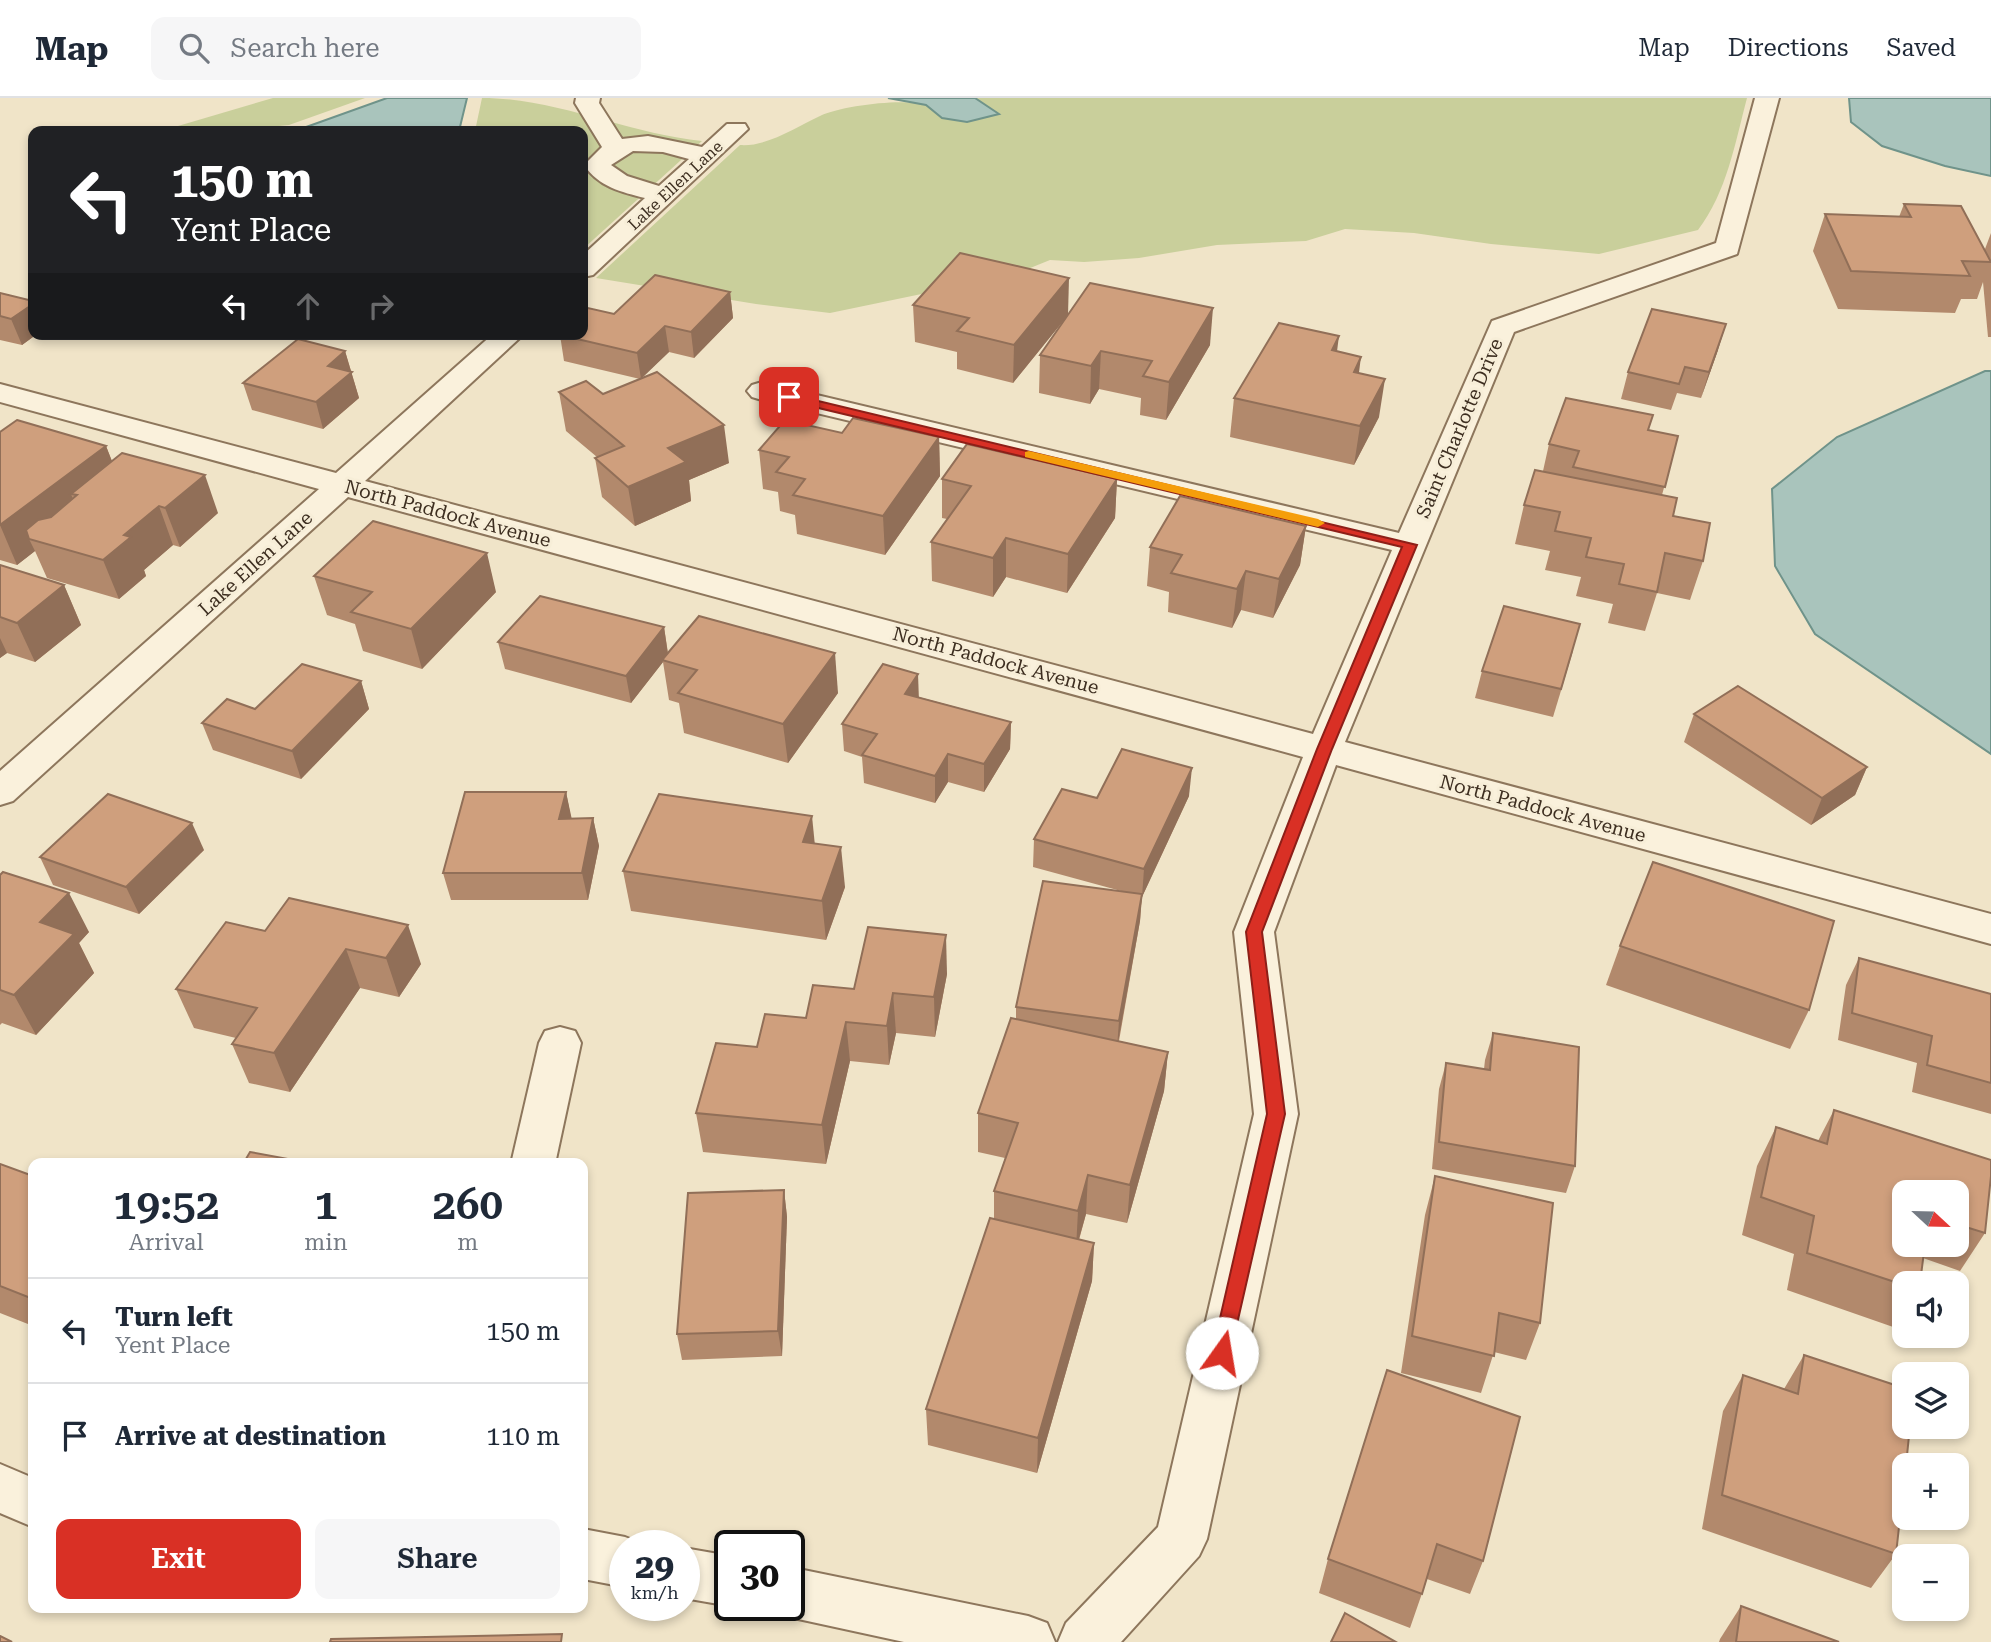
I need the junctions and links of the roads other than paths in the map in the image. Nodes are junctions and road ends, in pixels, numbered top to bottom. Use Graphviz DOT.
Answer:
graph roads {
  1 [pos="588,98"];
  2 [pos="1767,98"];
  3 [pos="736,129"];
  4 [pos="615,148"];
  5 [pos="706,156"];
  6 [pos="664,195"];
  7 [pos="588,264"];
  8 [pos="503,340"];
  9 [pos="762,391"];
  10 [pos="0,393"];
  11 [pos="343,484"];
  12 [pos="1410,545"];
  13 [pos="1324,749"];
  14 [pos="0,792"];
  15 [pos="1991,929"];
  16 [pos="560,1043"];
  17 [pos="534,1158"];
  18 [pos="0,1488"];
  19 [pos="28,1501"];
  20 [pos="588,1555"];
  21 [pos="609,1559"];
  22 [pos="805,1595"];
  23 [pos="1028,1642"];
  24 [pos="1085,1642"];
  1 -- 4 [label="street"];
  2 -- 12 [label="street, Saint Charlotte Drive"];
  3 -- 5 [label="street, Lake Ellen Lane"];
  4 -- 5 [label="street"];
  4 -- 6 [label="street"];
  5 -- 6 [label="street, Lake Ellen Lane"];
  6 -- 7 [label="street, Lake Ellen Lane"];
  8 -- 11 [label="street, Lake Ellen Lane"];
  9 -- 12 [label="street"];
  10 -- 11 [label="street, North Paddock Avenue"];
  11 -- 13 [label="street, North Paddock Avenue"];
  11 -- 14 [label="street, Lake Ellen Lane"];
  12 -- 13 [label="street, Saint Charlotte Drive"];
  13 -- 15 [label="street, North Paddock Avenue"];
  13 -- 24 [label="street, Saint Charlotte Drive"];
  16 -- 17 [label="street"];
  18 -- 19 [label="street"];
  20 -- 21 [label="street"];
  22 -- 23 [label="street"];
}
